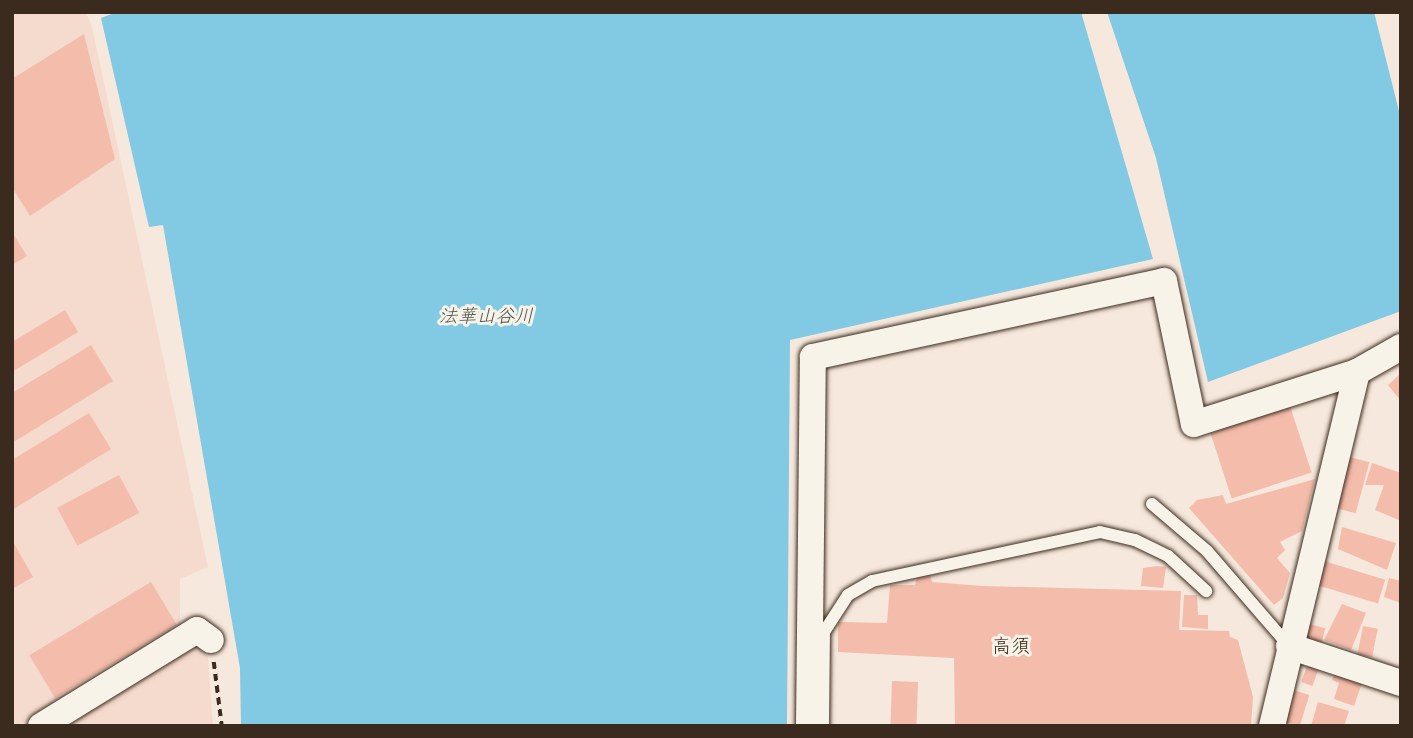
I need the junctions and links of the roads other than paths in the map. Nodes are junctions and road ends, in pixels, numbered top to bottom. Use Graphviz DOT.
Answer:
graph roads {
  1 [pos="1401,347"];
  2 [pos="1357,372"];
  3 [pos="1152,504"];
  4 [pos="1206,591"];
  5 [pos="211,640"];
  6 [pos="1289,646"];
  7 [pos="1401,683"];
  8 [pos="41,726"];
  9 [pos="809,726"];
  10 [pos="823,726"];
  11 [pos="1272,726"];
  1 -- 2 [label="street"];
  2 -- 6 [label="street"];
  2 -- 9 [label="street"];
  3 -- 6 [label="lane"];
  4 -- 10 [label="lane"];
  5 -- 8 [label="street"];
  6 -- 7 [label="street"];
  6 -- 11 [label="street"];
}
